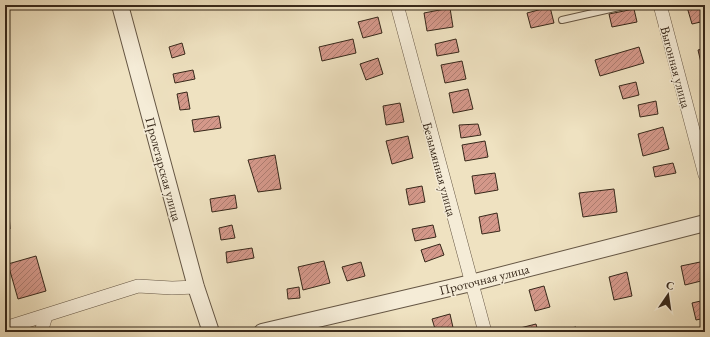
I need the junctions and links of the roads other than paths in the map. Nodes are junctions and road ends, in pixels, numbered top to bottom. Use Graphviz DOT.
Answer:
graph roads {
  1 [pos="120,5"];
  2 [pos="397,5"];
  3 [pos="628,5"];
  4 [pos="660,5"];
  5 [pos="562,20"];
  6 [pos="705,175"];
  7 [pos="705,224"];
  8 [pos="471,283"];
  9 [pos="196,287"];
  10 [pos="46,316"];
  11 [pos="5,328"];
  12 [pos="41,332"];
  13 [pos="211,332"];
  14 [pos="262,332"];
  15 [pos="485,332"];
  1 -- 9 [label="street, Пролетарская улица"];
  2 -- 8 [label="street, Безымянная улица"];
  3 -- 5 [label="lane"];
  4 -- 6 [label="street, Выгонная улица"];
  7 -- 8 [label="street, Проточная улица"];
  8 -- 14 [label="street, Проточная улица"];
  8 -- 15 [label="street, Безымянная улица"];
  9 -- 10 [label="street"];
  9 -- 13 [label="street, Пролетарская улица"];
  10 -- 11 [label="street"];
  10 -- 12 [label="street"];
}
